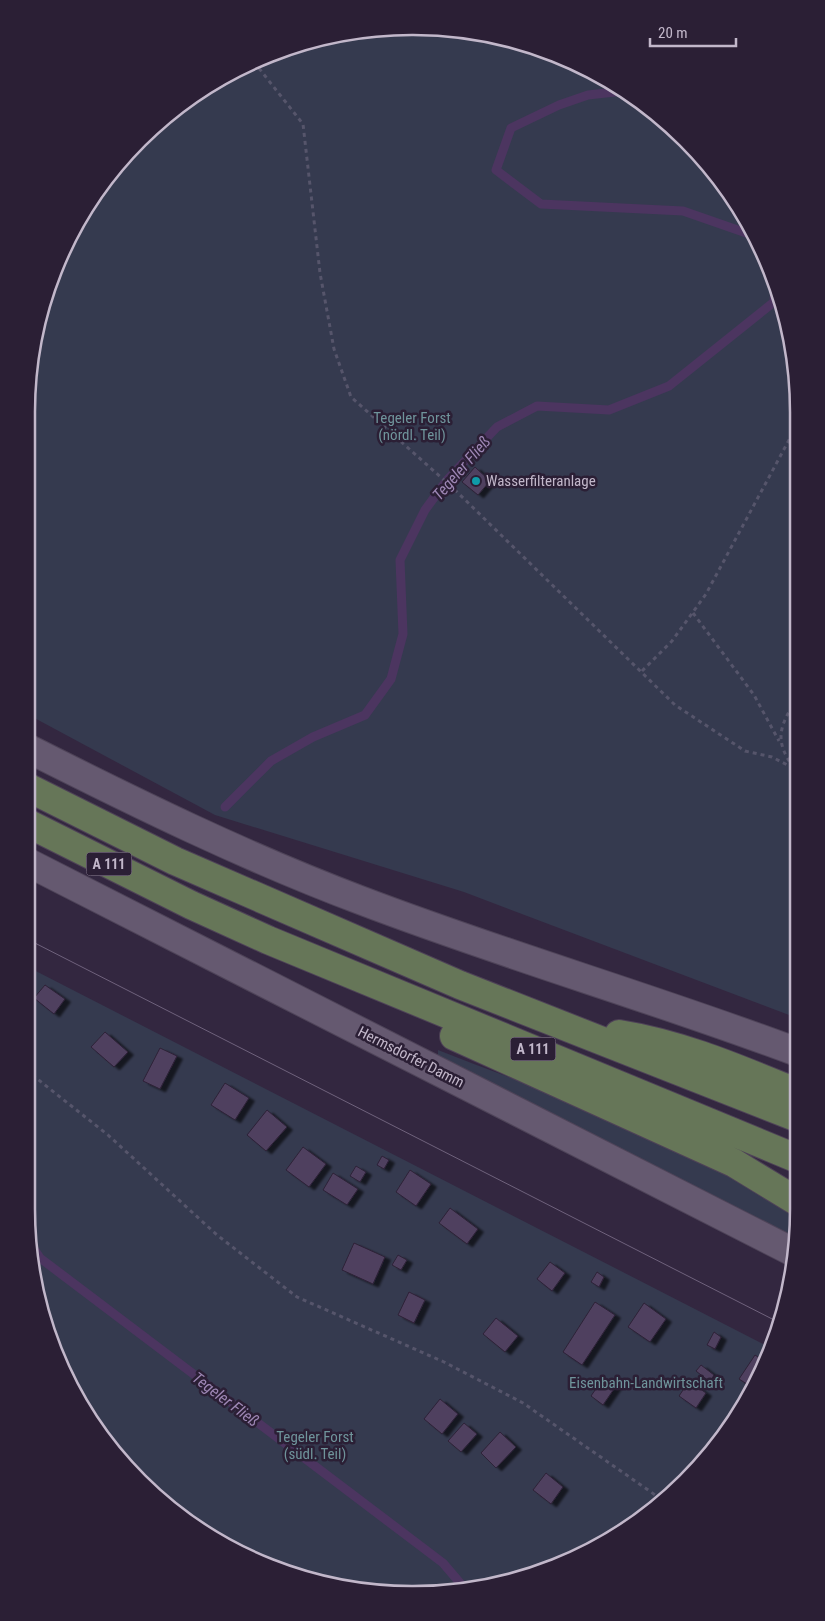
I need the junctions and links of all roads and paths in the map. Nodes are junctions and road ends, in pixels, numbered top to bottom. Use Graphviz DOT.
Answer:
graph roads {
  1 [pos="259,68"];
  2 [pos="790,439"];
  3 [pos="693,613"];
  4 [pos="642,671"];
  5 [pos="790,710"];
  6 [pos="780,741"];
  7 [pos="35,752"];
  8 [pos="790,762"];
  9 [pos="790,766"];
  10 [pos="35,791"];
  11 [pos="35,827"];
  12 [pos="35,866"];
  13 [pos="268,940"];
  14 [pos="561,1024"];
  15 [pos="790,1050"];
  16 [pos="35,1077"];
  17 [pos="790,1090"];
  18 [pos="790,1115"];
  19 [pos="790,1156"];
  20 [pos="790,1197"];
  21 [pos="788,1249"];
  22 [pos="656,1496"];
  1 -- 4 [label="path"];
  2 -- 3 [label="path"];
  3 -- 4 [label="path"];
  3 -- 6 [label="path"];
  4 -- 9 [label="path"];
  5 -- 6 [label="path"];
  6 -- 8 [label="path"];
  7 -- 15 [label="main road"];
  10 -- 14 [label="highway, A 111"];
  11 -- 13 [label="highway, A 111"];
  12 -- 21 [label="main road, Hermsdorfer Damm"];
  13 -- 19 [label="highway, A 111"];
  13 -- 20 [label="highway"];
  14 -- 17 [label="highway"];
  14 -- 18 [label="highway, A 111"];
  16 -- 22 [label="path"];
}
